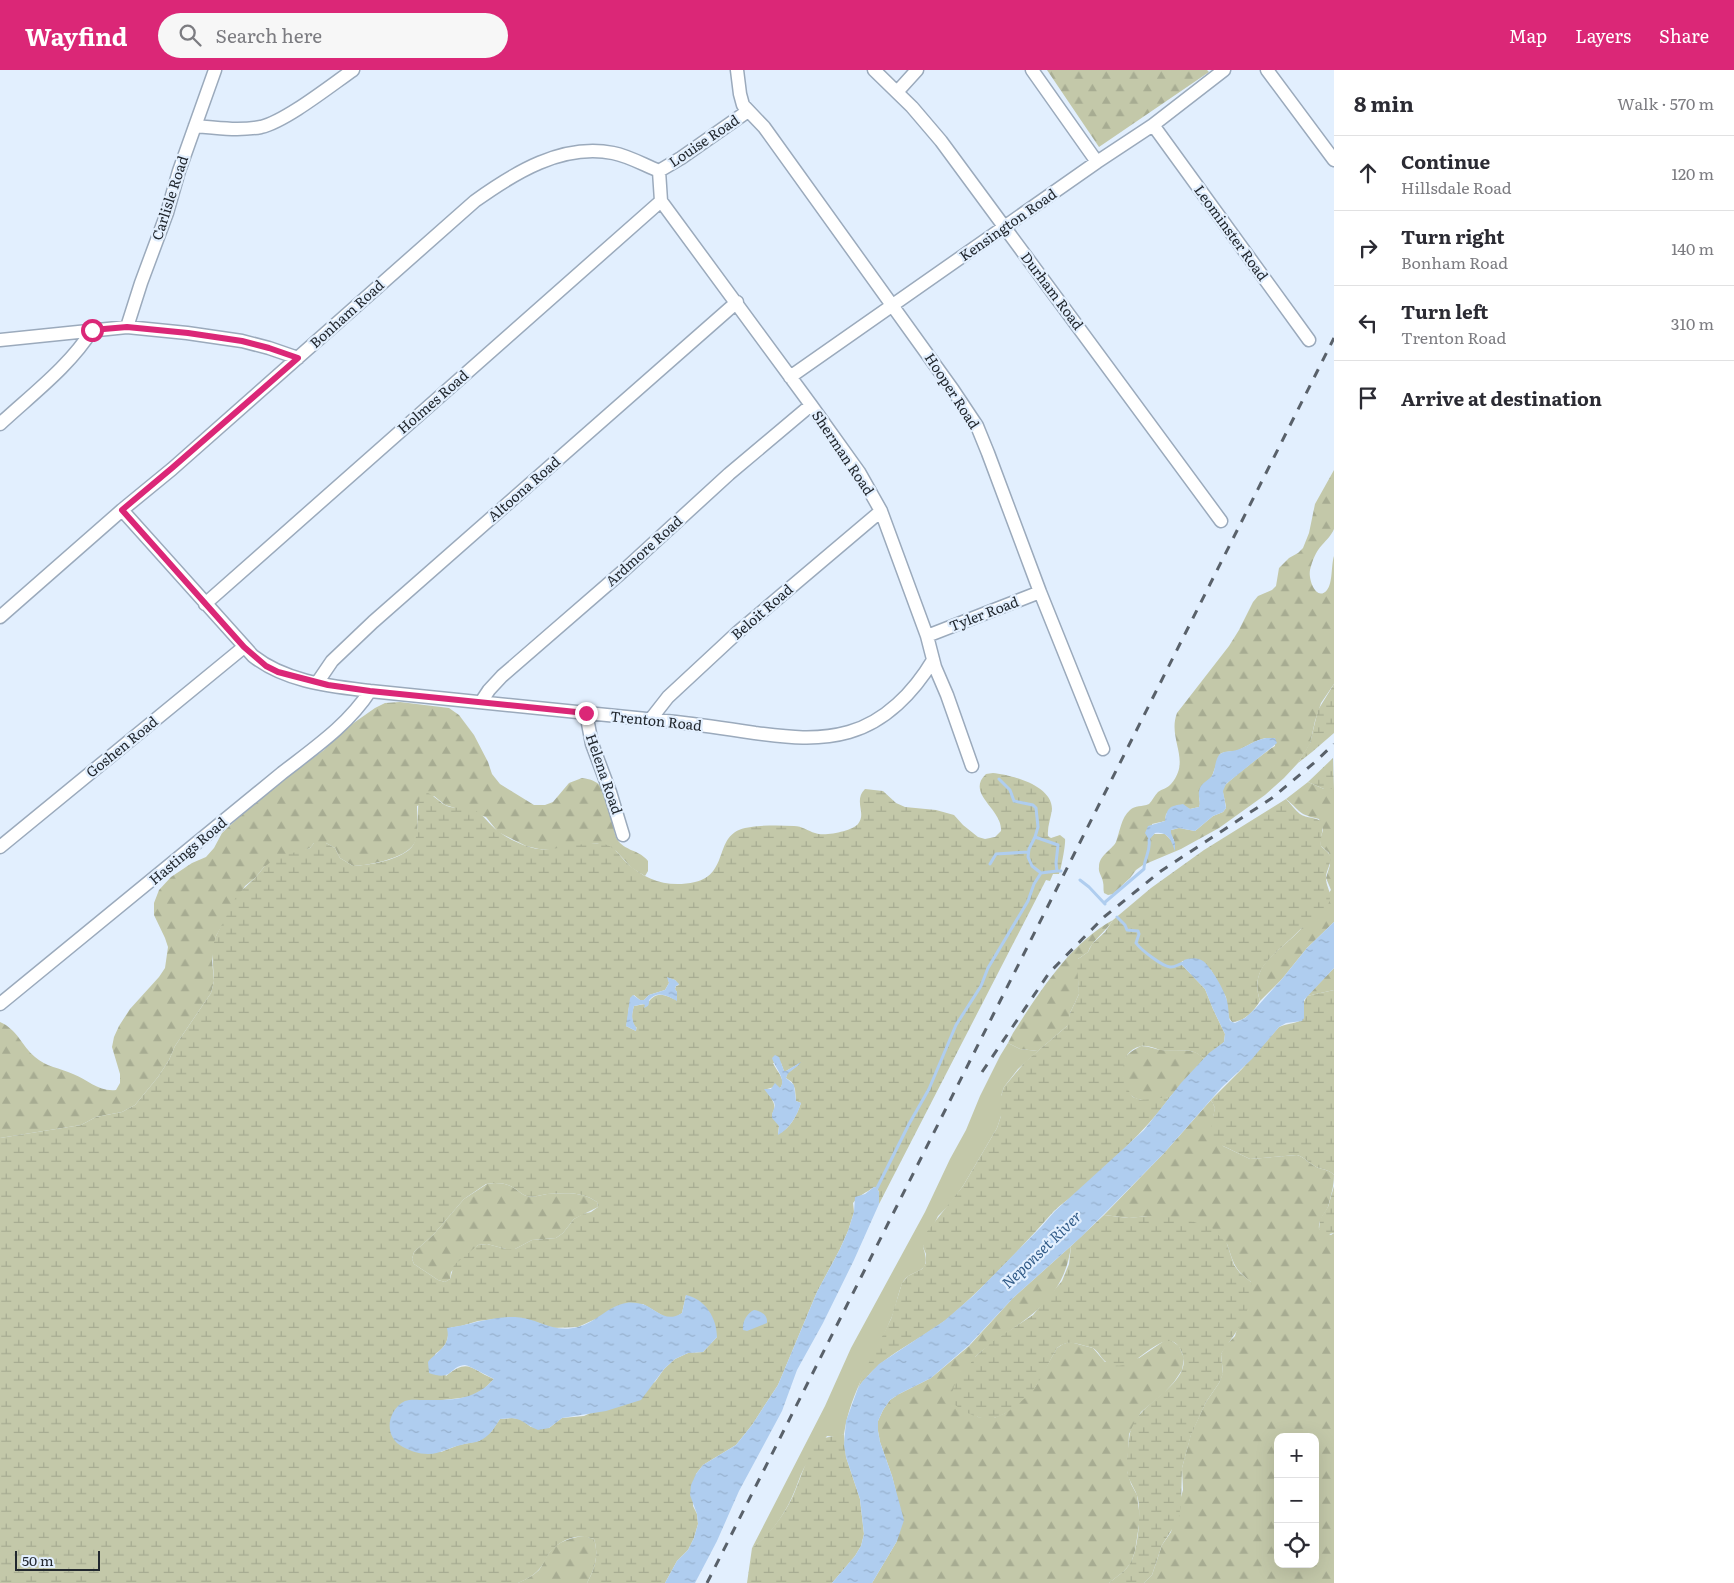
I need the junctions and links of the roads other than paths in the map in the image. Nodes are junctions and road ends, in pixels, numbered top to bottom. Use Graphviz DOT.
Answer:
graph roads {
  1 [pos="215,70"];
  2 [pos="353,70"];
  3 [pos="737,70"];
  4 [pos="874,70"];
  5 [pos="917,70"];
  6 [pos="1032,70"];
  7 [pos="1224,70"];
  8 [pos="1267,70"];
  9 [pos="897,92"];
  10 [pos="748,111"];
  11 [pos="1154,125"];
  12 [pos="195,126"];
  13 [pos="1334,160"];
  14 [pos="1097,162"];
  15 [pos="660,171"];
  16 [pos="662,201"];
  17 [pos="1005,228"];
  18 [pos="737,302"];
  19 [pos="893,306"];
  20 [pos="127,327"];
  21 [pos="92,330"];
  22 [pos="0,340"];
  23 [pos="1309,340"];
  24 [pos="298,358"];
  25 [pos="790,377"];
  26 [pos="812,405"];
  27 [pos="0,424"];
  28 [pos="122,510"];
  29 [pos="881,511"];
  30 [pos="1221,521"];
  31 [pos="1040,592"];
  32 [pos="204,604"];
  33 [pos="0,617"];
  34 [pos="927,636"];
  35 [pos="244,647"];
  36 [pos="933,660"];
  37 [pos="317,683"];
  38 [pos="370,691"];
  39 [pos="481,702"];
  40 [pos="586,713"];
  41 [pos="650,720"];
  42 [pos="1104,749"];
  43 [pos="972,766"];
  44 [pos="623,835"];
  45 [pos="0,847"];
  46 [pos="0,1004"];
  1 -- 12 [label="street, Carlisle Road"];
  2 -- 12 [label="street"];
  3 -- 10 [label="street, Hooper Road"];
  4 -- 9 [label="street, Durham Road"];
  5 -- 9 [label="street"];
  6 -- 14 [label="street"];
  7 -- 11 [label="street, Kensington Road"];
  8 -- 13 [label="street"];
  9 -- 17 [label="street, Durham Road"];
  10 -- 15 [label="street, Louise Road"];
  10 -- 19 [label="street, Hooper Road"];
  11 -- 14 [label="street, Kensington Road"];
  11 -- 23 [label="street, Leominster Road"];
  12 -- 20 [label="street, Carlisle Road"];
  14 -- 17 [label="street, Kensington Road"];
  15 -- 16 [label="street"];
  15 -- 24 [label="street, Bonham Road"];
  16 -- 18 [label="street, Sherman Road"];
  16 -- 32 [label="street, Holmes Road"];
  17 -- 19 [label="street, Kensington Road"];
  17 -- 30 [label="street, Durham Road"];
  18 -- 25 [label="street, Sherman Road"];
  18 -- 37 [label="street, Altoona Road"];
  19 -- 25 [label="street, Kensington Road"];
  19 -- 31 [label="street, Hooper Road"];
  20 -- 21 [label="street"];
  20 -- 24 [label="street"];
  21 -- 22 [label="street"];
  21 -- 27 [label="street"];
  24 -- 28 [label="street, Bonham Road"];
  25 -- 26 [label="street, Sherman Road"];
  26 -- 29 [label="street, Sherman Road"];
  26 -- 39 [label="street, Ardmore Road"];
  28 -- 32 [label="street, Trenton Road"];
  28 -- 33 [label="street, Bonham Road"];
  29 -- 34 [label="street, Sherman Road"];
  29 -- 41 [label="street, Beloit Road"];
  31 -- 34 [label="street, Tyler Road"];
  31 -- 42 [label="street, Hooper Road"];
  32 -- 35 [label="street, Trenton Road"];
  34 -- 36 [label="street, Sherman Road"];
  35 -- 37 [label="street, Trenton Road"];
  35 -- 45 [label="street, Goshen Road"];
  36 -- 41 [label="street, Trenton Road"];
  36 -- 43 [label="street, Sherman Road"];
  37 -- 38 [label="street, Trenton Road"];
  38 -- 39 [label="street, Trenton Road"];
  38 -- 46 [label="street, Hastings Road"];
  39 -- 40 [label="street, Trenton Road"];
  40 -- 41 [label="street, Trenton Road"];
  40 -- 44 [label="street, Helena Road"];
}
